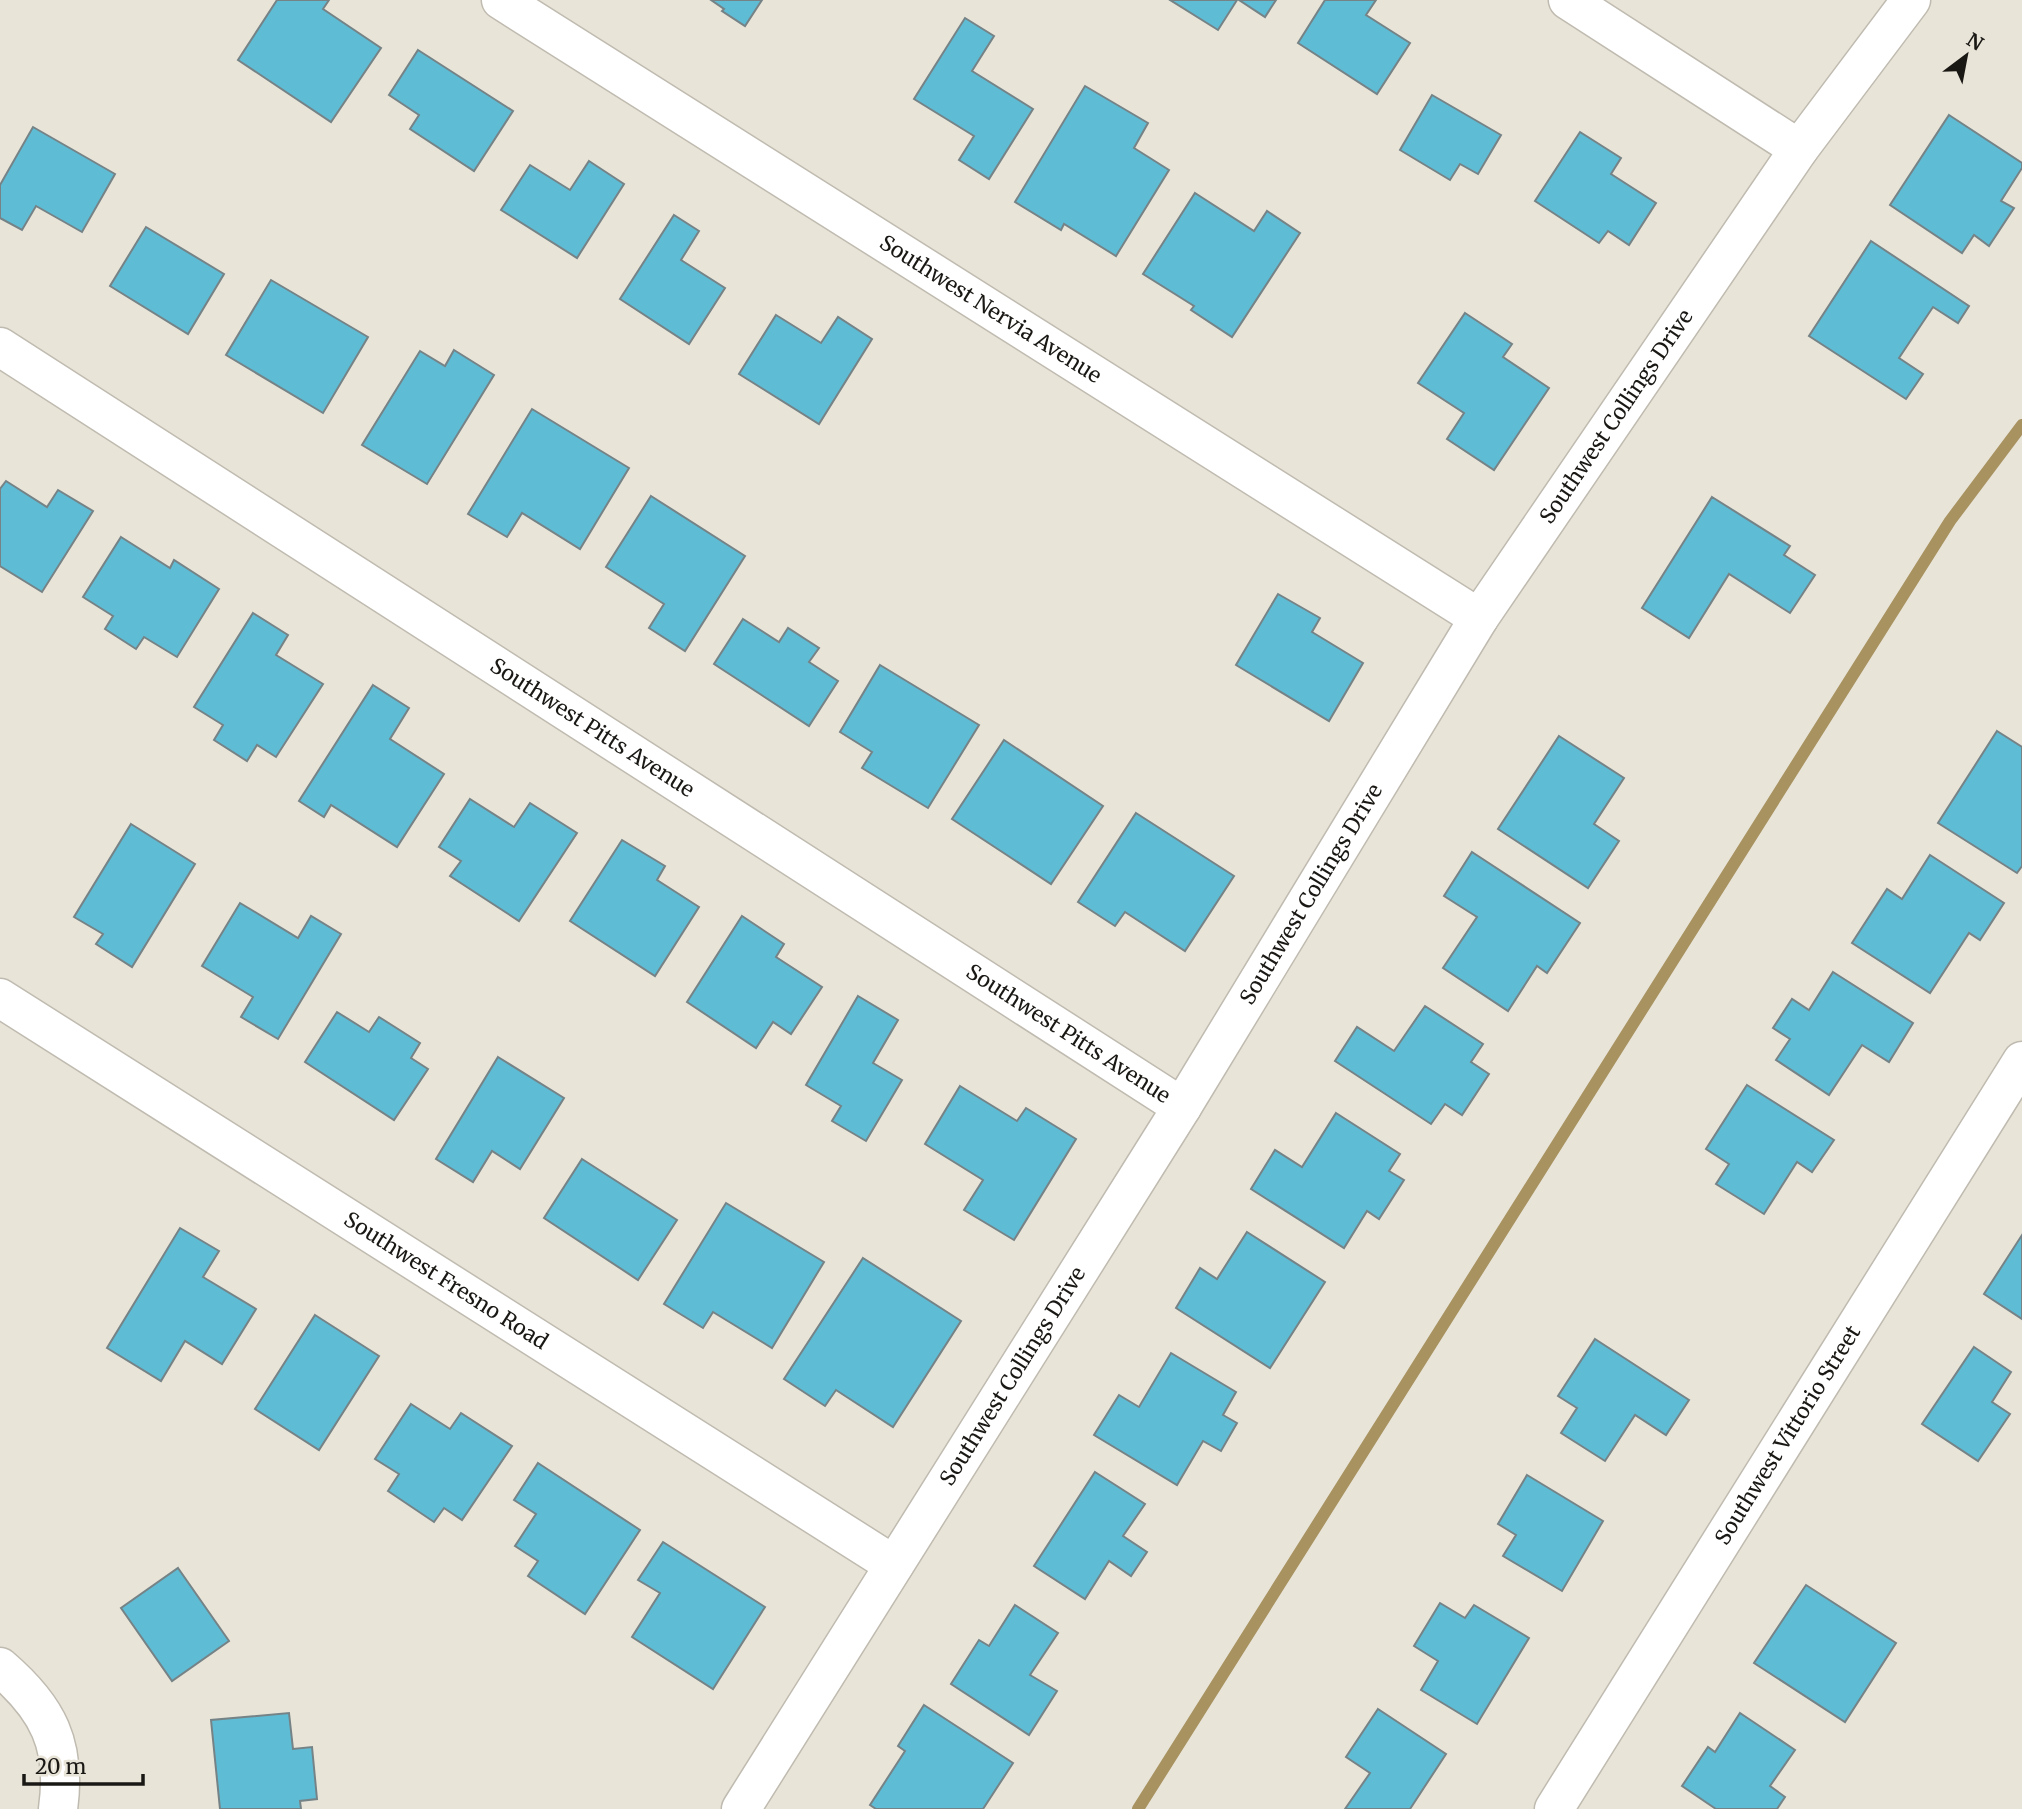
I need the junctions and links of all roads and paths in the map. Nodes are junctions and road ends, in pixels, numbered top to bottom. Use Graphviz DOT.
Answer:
graph roads {
  1 [pos="501,0"];
  2 [pos="1568,0"];
  3 [pos="1911,0"];
  4 [pos="1800,149"];
  5 [pos="0,347"];
  6 [pos="1479,618"];
  7 [pos="0,998"];
  8 [pos="2022,1061"];
  9 [pos="1182,1107"];
  10 [pos="894,1564"];
  11 [pos="0,1667"];
  12 [pos="58,1809"];
  13 [pos="741,1809"];
  14 [pos="1554,1809"];
  1 -- 6 [label="street, Southwest Nervia Avenue"];
  2 -- 4 [label="street"];
  3 -- 4 [label="street, Southwest Collings Drive"];
  4 -- 6 [label="street, Southwest Collings Drive"];
  5 -- 9 [label="street, Southwest Pitts Avenue"];
  6 -- 9 [label="street, Southwest Collings Drive"];
  7 -- 10 [label="street, Southwest Fresno Road"];
  8 -- 14 [label="street, Southwest Vittorio Street"];
  9 -- 10 [label="street, Southwest Collings Drive"];
  10 -- 13 [label="street, Southwest Collings Drive"];
  11 -- 12 [label="street"];
}
